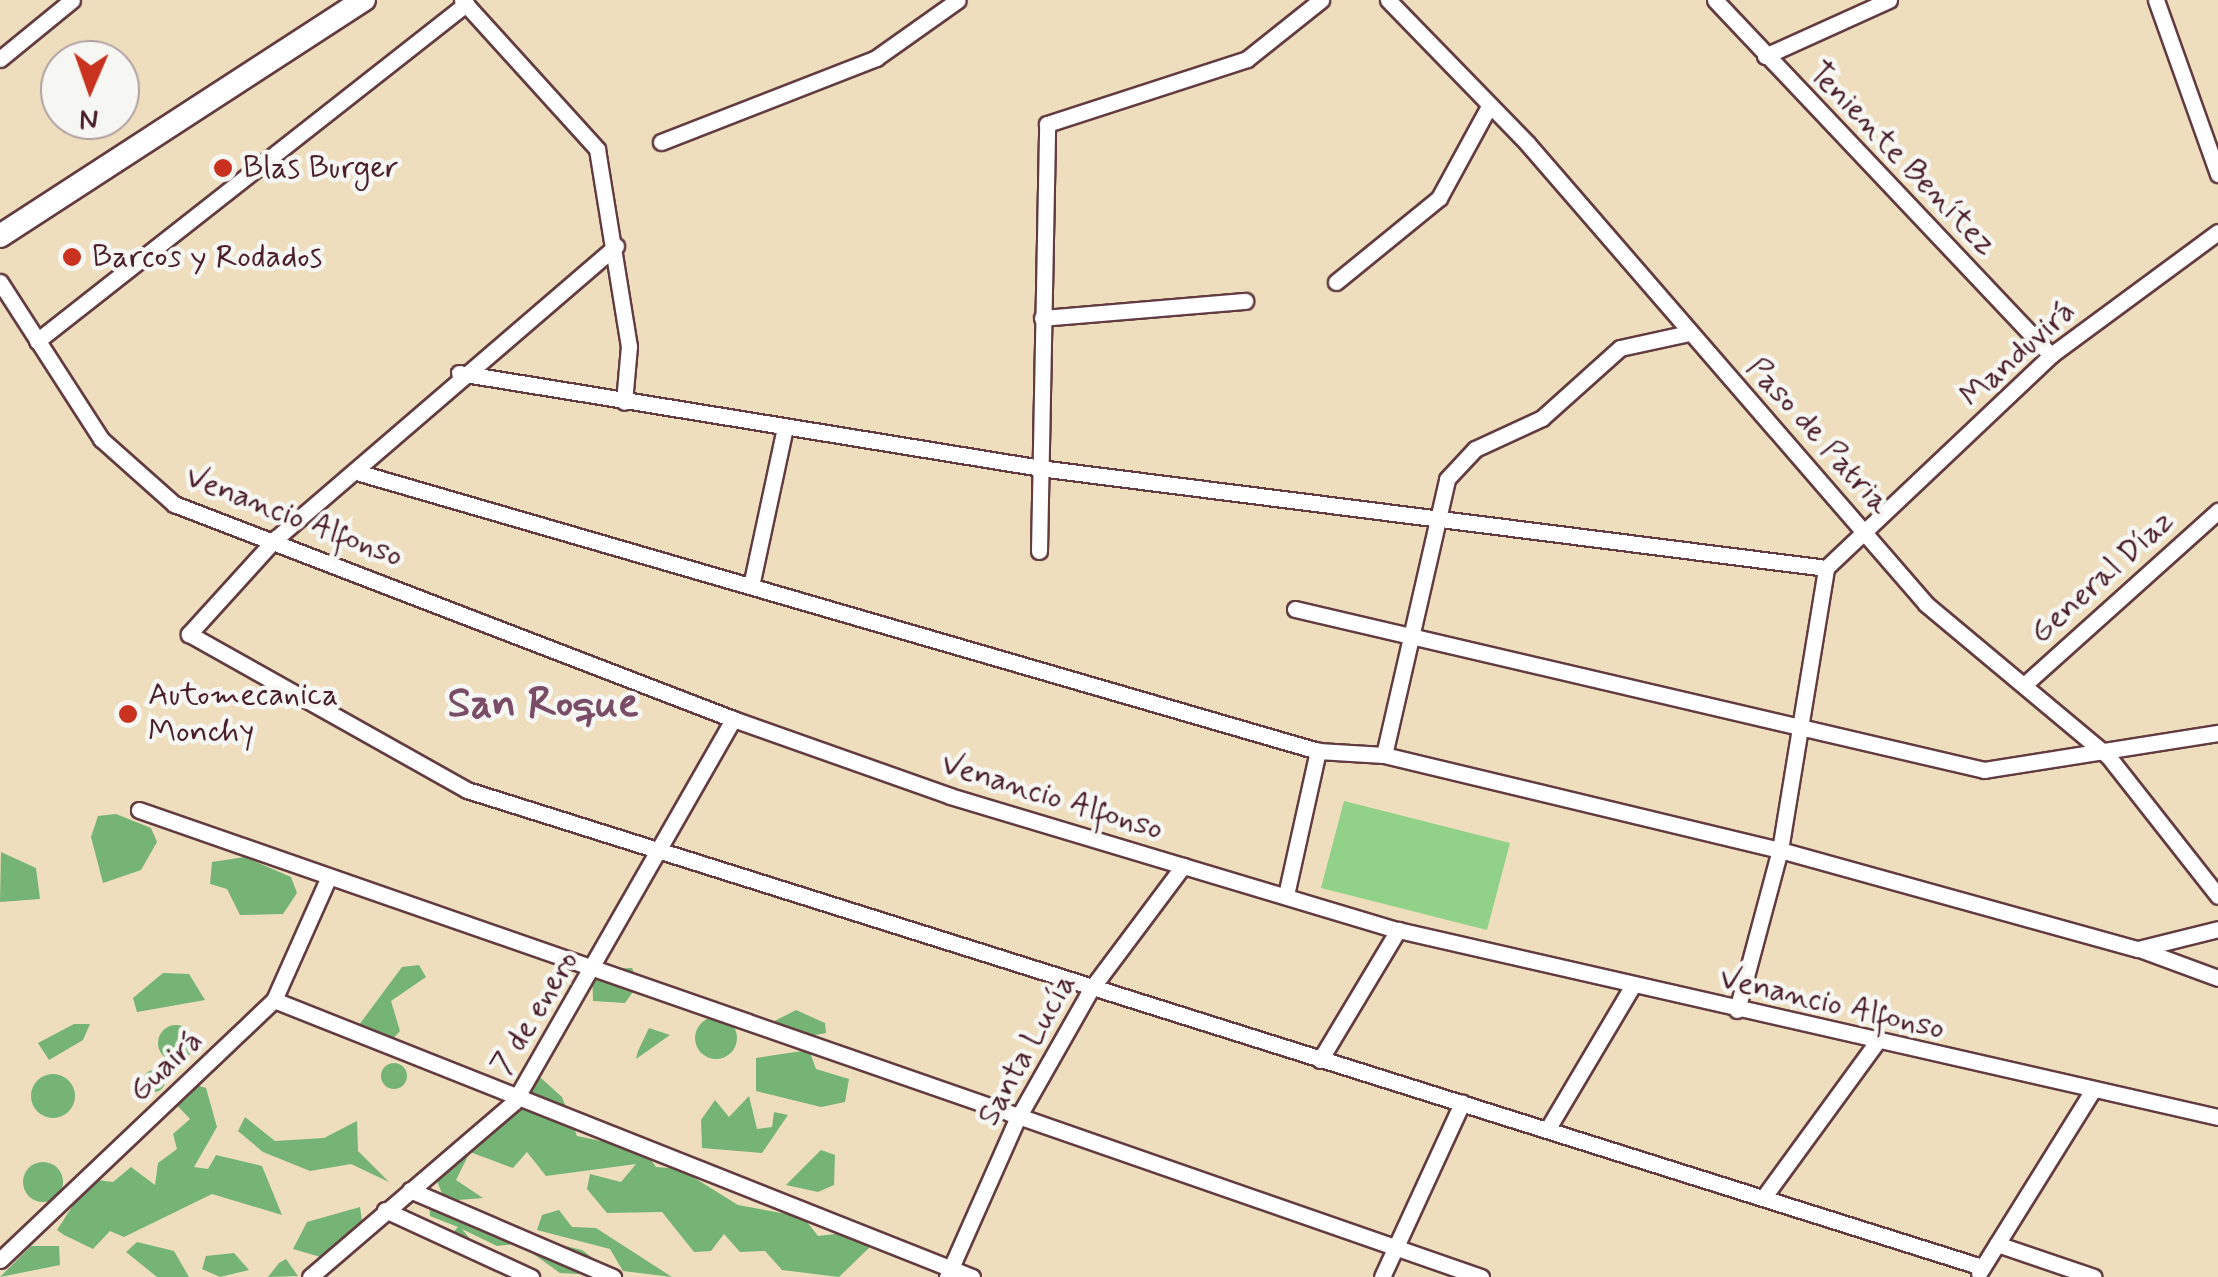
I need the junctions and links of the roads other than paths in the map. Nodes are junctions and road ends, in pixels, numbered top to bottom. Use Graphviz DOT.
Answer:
graph roads {
  1 [pos="72,0"];
  2 [pos="364,0"];
  3 [pos="958,0"];
  4 [pos="1321,0"];
  5 [pos="1388,0"];
  6 [pos="1715,0"];
  7 [pos="1889,0"];
  8 [pos="2156,0"];
  9 [pos="464,2"];
  10 [pos="1765,56"];
  11 [pos="0,60"];
  12 [pos="1488,108"];
  13 [pos="661,142"];
  14 [pos="2218,174"];
  15 [pos="2218,232"];
  16 [pos="0,236"];
  17 [pos="616,246"];
  18 [pos="0,282"];
  19 [pos="1336,282"];
  20 [pos="1245,301"];
  21 [pos="1042,318"];
  22 [pos="1689,333"];
  23 [pos="37,340"];
  24 [pos="2051,355"];
  25 [pos="459,373"];
  26 [pos="624,402"];
  27 [pos="785,427"];
  28 [pos="1046,470"];
  29 [pos="360,473"];
  30 [pos="2218,511"];
  31 [pos="1434,514"];
  32 [pos="1868,533"];
  33 [pos="276,538"];
  34 [pos="1039,551"];
  35 [pos="1826,568"];
  36 [pos="750,586"];
  37 [pos="1295,609"];
  38 [pos="1408,634"];
  39 [pos="2024,686"];
  40 [pos="733,719"];
  41 [pos="1804,730"];
  42 [pos="2218,733"];
  43 [pos="1318,752"];
  44 [pos="1384,755"];
  45 [pos="2108,756"];
  46 [pos="138,810"];
  47 [pos="1780,850"];
  48 [pos="650,852"];
  49 [pos="1183,866"];
  50 [pos="327,881"];
  51 [pos="1286,895"];
  52 [pos="2218,896"];
  53 [pos="2218,929"];
  54 [pos="1398,930"];
  55 [pos="2138,948"];
  56 [pos="593,974"];
  57 [pos="2218,978"];
  58 [pos="1633,986"];
  59 [pos="1091,989"];
  60 [pos="274,1000"];
  61 [pos="1737,1010"];
  62 [pos="1876,1042"];
  63 [pos="1320,1060"];
  64 [pos="2091,1093"];
  65 [pos="514,1102"];
  66 [pos="1462,1104"];
  67 [pos="2218,1117"];
  68 [pos="1016,1122"];
  69 [pos="1547,1130"];
  70 [pos="410,1190"];
  71 [pos="1762,1198"];
  72 [pos="384,1210"];
  73 [pos="1996,1244"];
  74 [pos="1393,1246"];
  75 [pos="0,1260"];
  76 [pos="1980,1272"];
  77 [pos="948,1274"];
  78 [pos="310,1277"];
  79 [pos="531,1277"];
  80 [pos="613,1277"];
  81 [pos="972,1277"];
  82 [pos="1382,1277"];
  83 [pos="1481,1277"];
  84 [pos="2094,1277"];
  1 -- 11 [label="street"];
  2 -- 16 [label="main road"];
  3 -- 13 [label="street"];
  4 -- 21 [label="street"];
  5 -- 12 [label="street, Paso de Patria"];
  6 -- 10 [label="street, Teniente Benítez"];
  7 -- 10 [label="street"];
  8 -- 14 [label="street"];
  9 -- 17 [label="street"];
  9 -- 23 [label="street"];
  10 -- 24 [label="street, Teniente Benítez"];
  12 -- 19 [label="street"];
  12 -- 22 [label="street, Paso de Patria"];
  15 -- 24 [label="street, Manduvirá"];
  17 -- 25 [label="street"];
  17 -- 26 [label="street"];
  18 -- 23 [label="street, Venancio Alfonso"];
  20 -- 21 [label="street"];
  21 -- 28 [label="street"];
  22 -- 31 [label="street"];
  22 -- 32 [label="street, Paso de Patria"];
  23 -- 33 [label="street, Venancio Alfonso"];
  24 -- 32 [label="street, Manduvirá"];
  25 -- 26 [label="street"];
  25 -- 29 [label="street"];
  26 -- 27 [label="street"];
  27 -- 28 [label="street"];
  27 -- 36 [label="street"];
  28 -- 31 [label="street"];
  28 -- 34 [label="street"];
  29 -- 33 [label="street"];
  29 -- 36 [label="street"];
  30 -- 39 [label="street, General Díaz"];
  31 -- 35 [label="street"];
  31 -- 38 [label="street"];
  32 -- 35 [label="street, Manduvirá"];
  32 -- 39 [label="street, Paso de Patria"];
  33 -- 40 [label="street, Venancio Alfonso"];
  33 -- 48 [label="street"];
  35 -- 41 [label="street"];
  36 -- 43 [label="street"];
  37 -- 38 [label="street"];
  38 -- 41 [label="street"];
  38 -- 44 [label="street"];
  39 -- 45 [label="street, Paso de Patria"];
  40 -- 48 [label="street, 7 de enero"];
  40 -- 49 [label="street, Venancio Alfonso"];
  41 -- 45 [label="street"];
  41 -- 47 [label="street"];
  42 -- 45 [label="street"];
  43 -- 44 [label="street"];
  43 -- 51 [label="street"];
  44 -- 47 [label="street"];
  45 -- 52 [label="street, Paso de Patria"];
  46 -- 50 [label="street"];
  47 -- 55 [label="street"];
  47 -- 61 [label="street"];
  48 -- 56 [label="street, 7 de enero"];
  48 -- 59 [label="street"];
  49 -- 51 [label="street, Venancio Alfonso"];
  49 -- 59 [label="street, Santa Lucía"];
  50 -- 56 [label="street"];
  50 -- 60 [label="street, Guairá"];
  51 -- 54 [label="street, Venancio Alfonso"];
  53 -- 55 [label="street"];
  54 -- 58 [label="street, Venancio Alfonso"];
  54 -- 63 [label="street"];
  55 -- 57 [label="street"];
  56 -- 65 [label="street, 7 de enero"];
  56 -- 68 [label="street"];
  58 -- 61 [label="street, Venancio Alfonso"];
  58 -- 69 [label="street"];
  59 -- 63 [label="street"];
  59 -- 68 [label="street, Santa Lucía"];
  60 -- 65 [label="street"];
  60 -- 75 [label="street, Guairá"];
  61 -- 62 [label="street, Venancio Alfonso"];
  62 -- 64 [label="street, Venancio Alfonso"];
  62 -- 71 [label="street"];
  63 -- 66 [label="street"];
  64 -- 67 [label="street, Venancio Alfonso"];
  64 -- 73 [label="street"];
  65 -- 70 [label="street, 7 de enero"];
  65 -- 77 [label="street"];
  66 -- 69 [label="street"];
  66 -- 74 [label="street"];
  68 -- 74 [label="street"];
  68 -- 77 [label="street, Santa Lucía"];
  69 -- 71 [label="street"];
  70 -- 72 [label="street, 7 de enero"];
  70 -- 80 [label="street"];
  71 -- 76 [label="street"];
  72 -- 78 [label="street, 7 de enero"];
  72 -- 79 [label="street"];
  73 -- 76 [label="street"];
  73 -- 84 [label="street"];
  74 -- 82 [label="street"];
  74 -- 83 [label="street"];
  77 -- 81 [label="street"];
}
